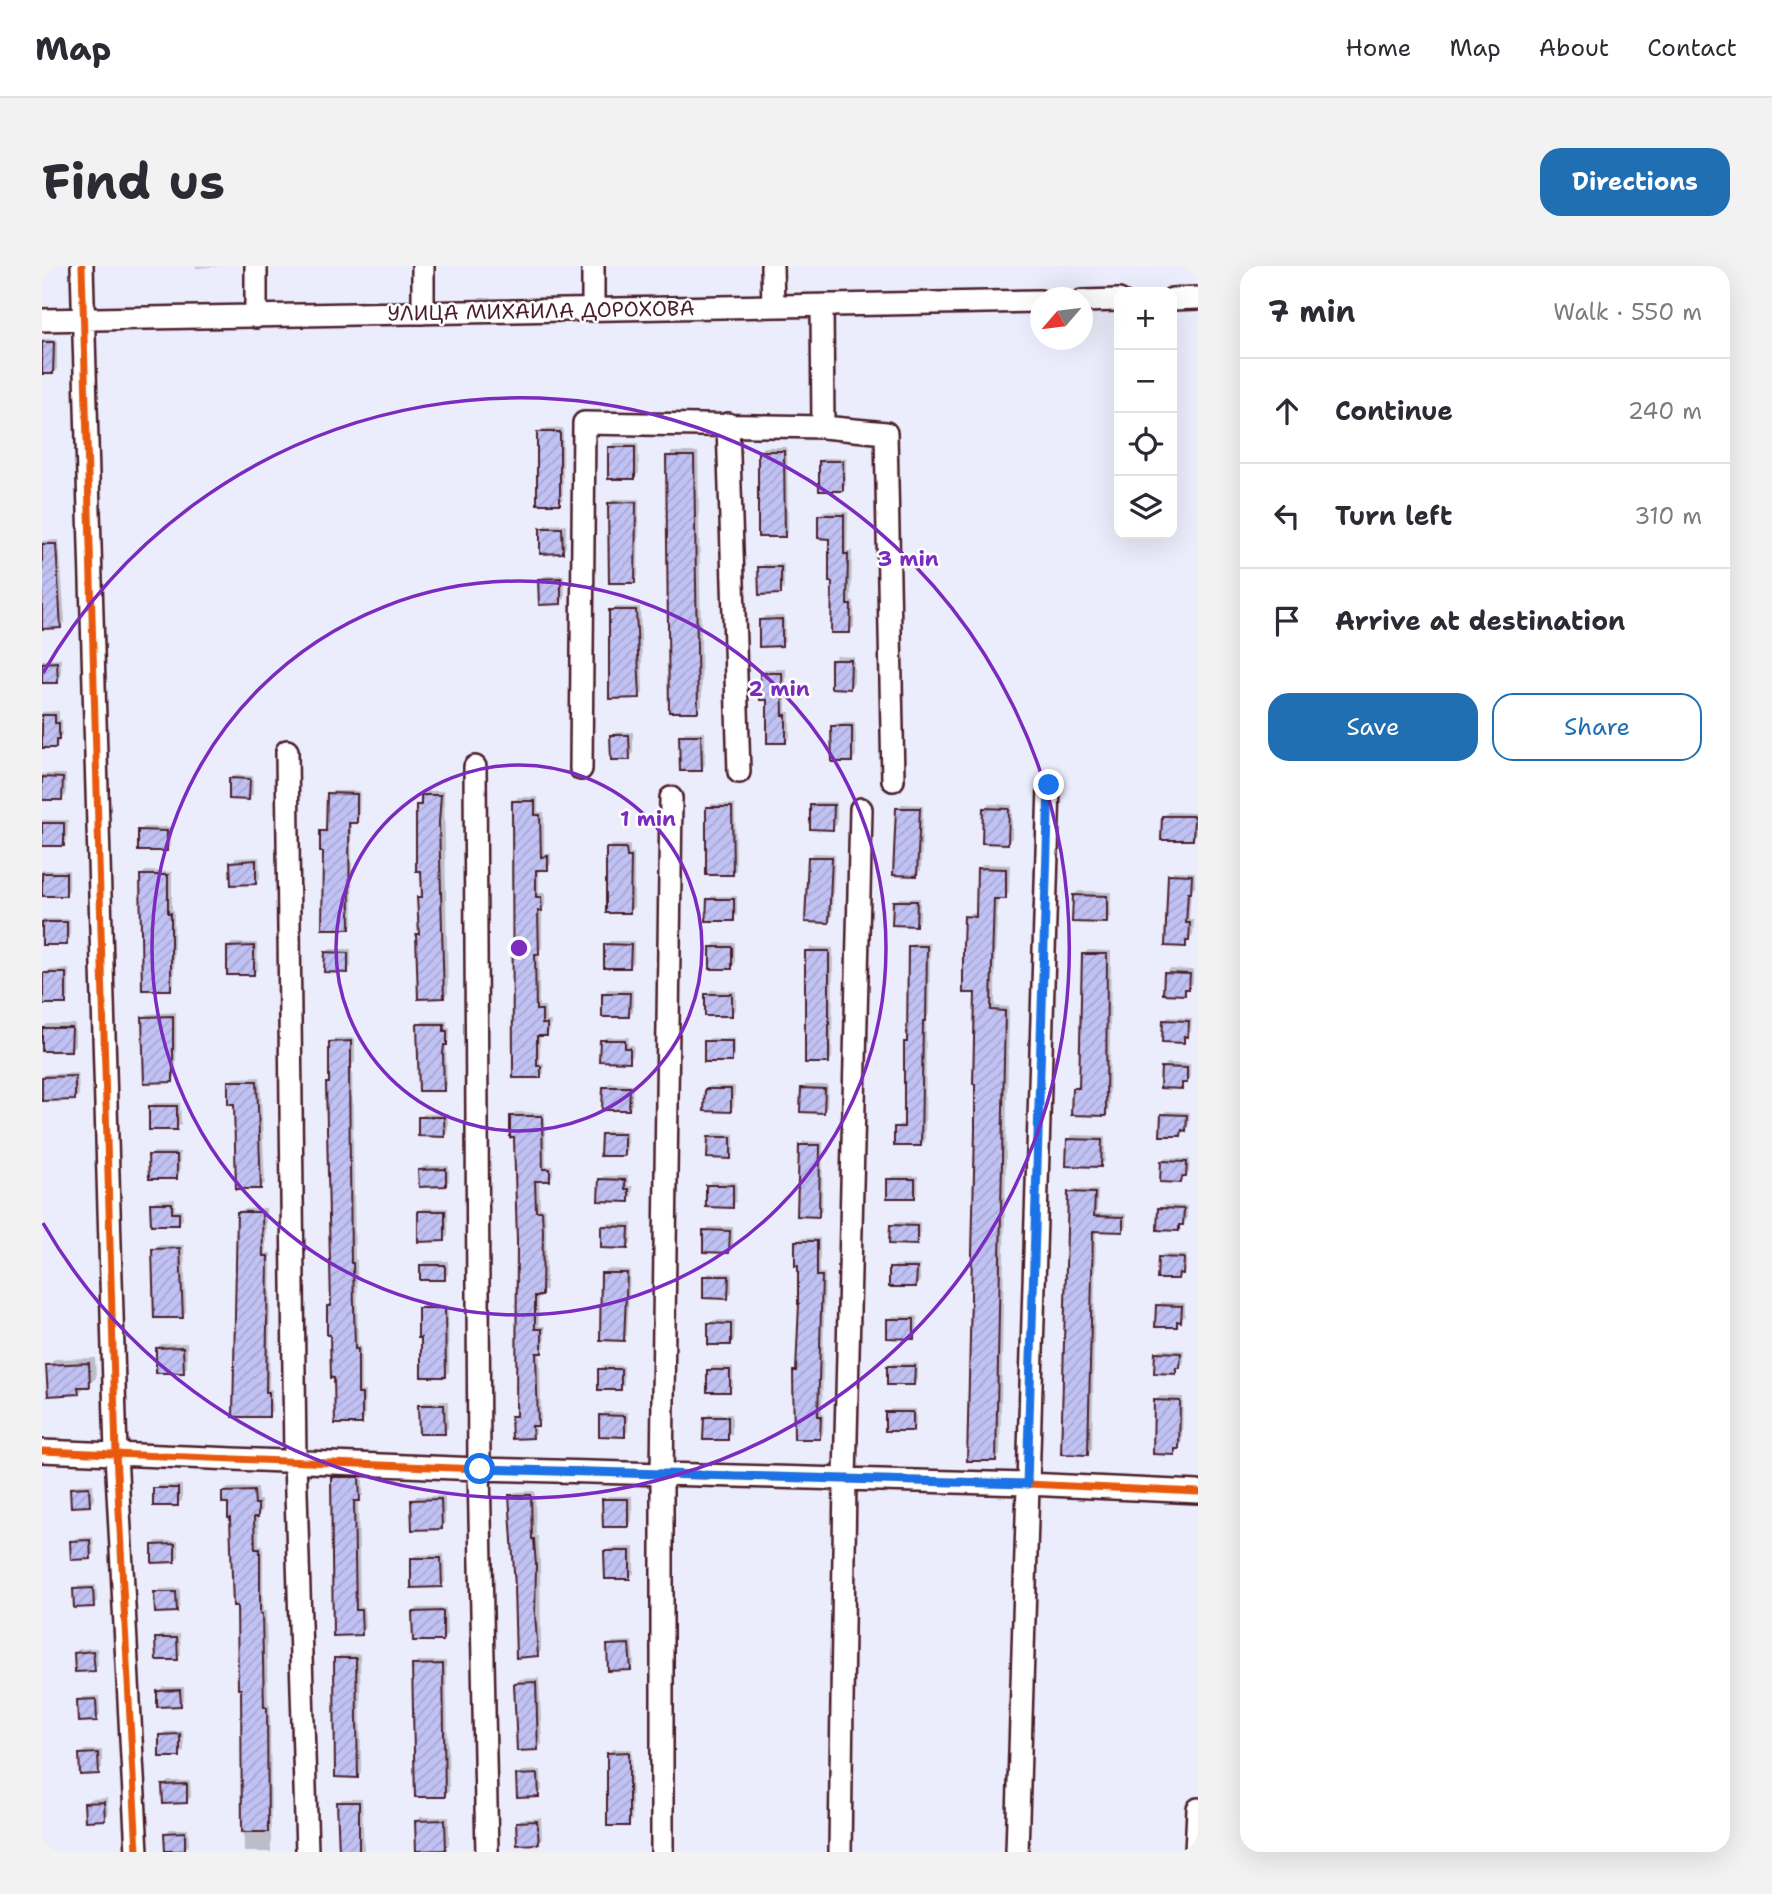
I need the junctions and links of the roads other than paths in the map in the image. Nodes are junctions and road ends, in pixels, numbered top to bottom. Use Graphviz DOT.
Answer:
graph roads {
  1 [pos="82,266"];
  2 [pos="256,266"];
  3 [pos="423,266"];
  4 [pos="593,266"];
  5 [pos="772,266"];
  6 [pos="1198,298"];
  7 [pos="1177,299"];
  8 [pos="1114,300"];
  9 [pos="1030,301"];
  10 [pos="1093,301"];
  11 [pos="773,306"];
  12 [pos="821,306"];
  13 [pos="593,310"];
  14 [pos="423,313"];
  15 [pos="256,317"];
  16 [pos="42,320"];
  17 [pos="83,320"];
  18 [pos="728,424"];
  19 [pos="823,427"];
  20 [pos="287,751"];
  21 [pos="475,767"];
  22 [pos="581,768"];
  23 [pos="740,772"];
  24 [pos="893,780"];
  25 [pos="1049,785"];
  26 [pos="671,798"];
  27 [pos="861,809"];
  28 [pos="42,1451"];
  29 [pos="116,1454"];
  30 [pos="295,1460"];
  31 [pos="480,1469"];
  32 [pos="662,1475"];
  33 [pos="845,1479"];
  34 [pos="1027,1484"];
  35 [pos="1198,1492"];
  36 [pos="1198,1809"];
  37 [pos="137,1852"];
  38 [pos="307,1852"];
  39 [pos="487,1852"];
  40 [pos="662,1852"];
  41 [pos="840,1852"];
  42 [pos="1017,1852"];
  43 [pos="1196,1852"];
  1 -- 17 [label="street"];
  2 -- 15 [label="street"];
  3 -- 14 [label="street"];
  4 -- 13 [label="street"];
  5 -- 11 [label="street"];
  6 -- 7 [label="street"];
  8 -- 10 [label="street"];
  9 -- 12 [label="street, УЛИЦА МИХАИЛА ДОРОХОВА"];
  11 -- 12 [label="street, УЛИЦА МИХАИЛА ДОРОХОВА"];
  11 -- 13 [label="street, УЛИЦА МИХАИЛА ДОРОХОВА"];
  12 -- 19 [label="street"];
  13 -- 14 [label="street, УЛИЦА МИХАИЛА ДОРОХОВА"];
  14 -- 15 [label="street, УЛИЦА МИХАИЛА ДОРОХОВА"];
  15 -- 17 [label="street, УЛИЦА МИХАИЛА ДОРОХОВА"];
  16 -- 17 [label="street, УЛИЦА МИХАИЛА ДОРОХОВА"];
  17 -- 29 [label="street"];
  18 -- 19 [label="street"];
  18 -- 22 [label="street"];
  18 -- 23 [label="street"];
  19 -- 24 [label="street"];
  20 -- 30 [label="street"];
  21 -- 31 [label="street"];
  25 -- 34 [label="street"];
  26 -- 32 [label="street"];
  27 -- 33 [label="street"];
  28 -- 29 [label="street"];
  29 -- 30 [label="street"];
  29 -- 37 [label="street"];
  30 -- 31 [label="street"];
  30 -- 38 [label="street"];
  31 -- 32 [label="street"];
  31 -- 39 [label="street"];
  32 -- 33 [label="street"];
  32 -- 40 [label="street"];
  33 -- 34 [label="street"];
  33 -- 41 [label="street"];
  34 -- 35 [label="street"];
  34 -- 42 [label="street"];
  36 -- 43 [label="street"];
}
